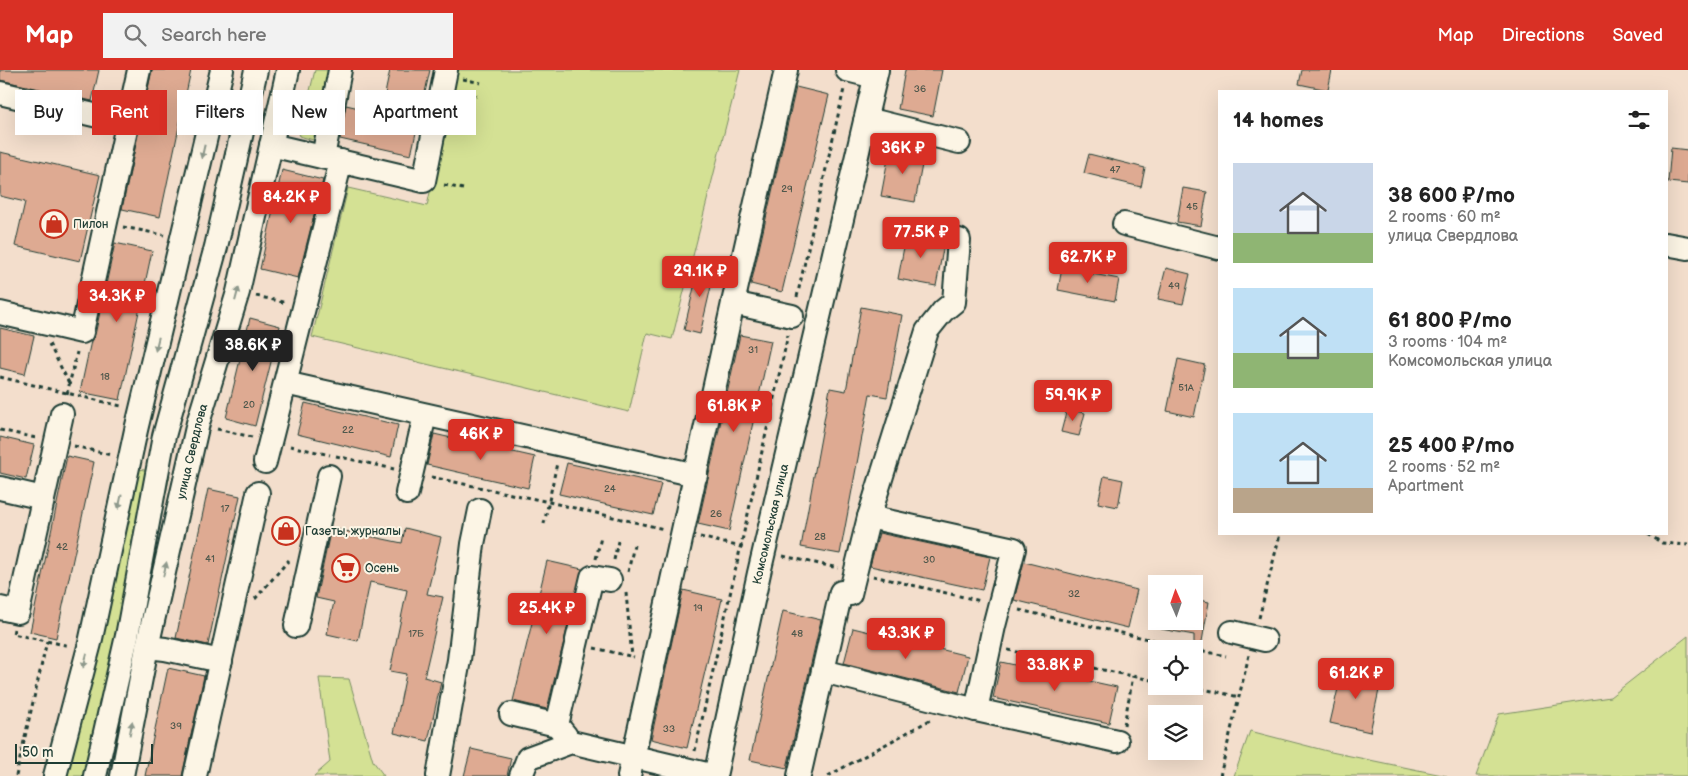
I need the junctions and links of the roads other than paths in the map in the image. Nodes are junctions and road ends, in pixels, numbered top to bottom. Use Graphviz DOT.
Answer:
graph roads {
  1 [pos="139,70"];
  2 [pos="222,70"];
  3 [pos="256,70"];
  4 [pos="288,70"];
  5 [pos="340,70"];
  6 [pos="786,70"];
  7 [pos="848,70"];
  8 [pos="876,73"];
  9 [pos="453,74"];
  10 [pos="135,90"];
  11 [pos="0,92"];
  12 [pos="92,114"];
  13 [pos="865,121"];
  14 [pos="125,135"];
  15 [pos="960,142"];
  16 [pos="271,145"];
  17 [pos="332,159"];
  18 [pos="1124,224"];
  19 [pos="959,240"];
  20 [pos="1668,244"];
  21 [pos="1218,248"];
  22 [pos="1688,248"];
  23 [pos="733,303"];
  24 [pos="0,313"];
  25 [pos="792,316"];
  26 [pos="285,383"];
  27 [pos="62,414"];
  28 [pos="426,415"];
  29 [pos="268,452"];
  30 [pos="696,475"];
  31 [pos="329,476"];
  32 [pos="409,483"];
  33 [pos="0,488"];
  34 [pos="258,494"];
  35 [pos="43,498"];
  36 [pos="480,510"];
  37 [pos="869,517"];
  38 [pos="619,578"];
  39 [pos="0,608"];
  40 [pos="296,626"];
  41 [pos="1232,632"];
  42 [pos="1265,640"];
  43 [pos="147,647"];
  44 [pos="221,661"];
  45 [pos="823,671"];
  46 [pos="976,710"];
  47 [pos="511,714"];
  48 [pos="564,734"];
  49 [pos="1117,741"];
  50 [pos="631,767"];
  51 [pos="55,776"];
  52 [pos="95,776"];
  53 [pos="122,776"];
  54 [pos="195,776"];
  55 [pos="438,776"];
  56 [pos="521,776"];
  57 [pos="715,776"];
  58 [pos="799,776"];
  1 -- 10 [label="street"];
  2 -- 51 [label="street, one-way"];
  3 -- 52 [label="street"];
  4 -- 16 [label="street, улица Свердлова"];
  5 -- 17 [label="street"];
  6 -- 23 [label="street"];
  7 -- 8 [label="street"];
  8 -- 13 [label="street, Комсомольская улица"];
  9 -- 17 [label="street"];
  11 -- 12 [label="street"];
  13 -- 15 [label="street"];
  13 -- 57 [label="street, Комсомольская улица"];
  14 -- 24 [label="street"];
  16 -- 17 [label="street"];
  43 -- 16 [label="street, улица Свердлова, one-way"];
  17 -- 26 [label="street"];
  18 -- 21 [label="street"];
  19 -- 37 [label="street"];
  20 -- 22 [label="street"];
  23 -- 25 [label="street"];
  23 -- 30 [label="street"];
  26 -- 28 [label="street"];
  26 -- 29 [label="street"];
  27 -- 35 [label="street"];
  28 -- 30 [label="street"];
  28 -- 32 [label="street"];
  30 -- 50 [label="street"];
  31 -- 40 [label="street"];
  33 -- 35 [label="street"];
  34 -- 44 [label="street"];
  35 -- 39 [label="street"];
  36 -- 55 [label="street"];
  37 -- 45 [label="street"];
  37 -- 46 [label="street"];
  38 -- 48 [label="street"];
  41 -- 42 [label="street"];
  43 -- 44 [label="street"];
  53 -- 43 [label="street, улица Свердлова, one-way"];
  44 -- 54 [label="street"];
  45 -- 46 [label="street"];
  45 -- 58 [label="street"];
  46 -- 49 [label="street"];
  47 -- 48 [label="street"];
  48 -- 50 [label="street"];
  48 -- 56 [label="street"];
  50 -- 57 [label="street"];
}
